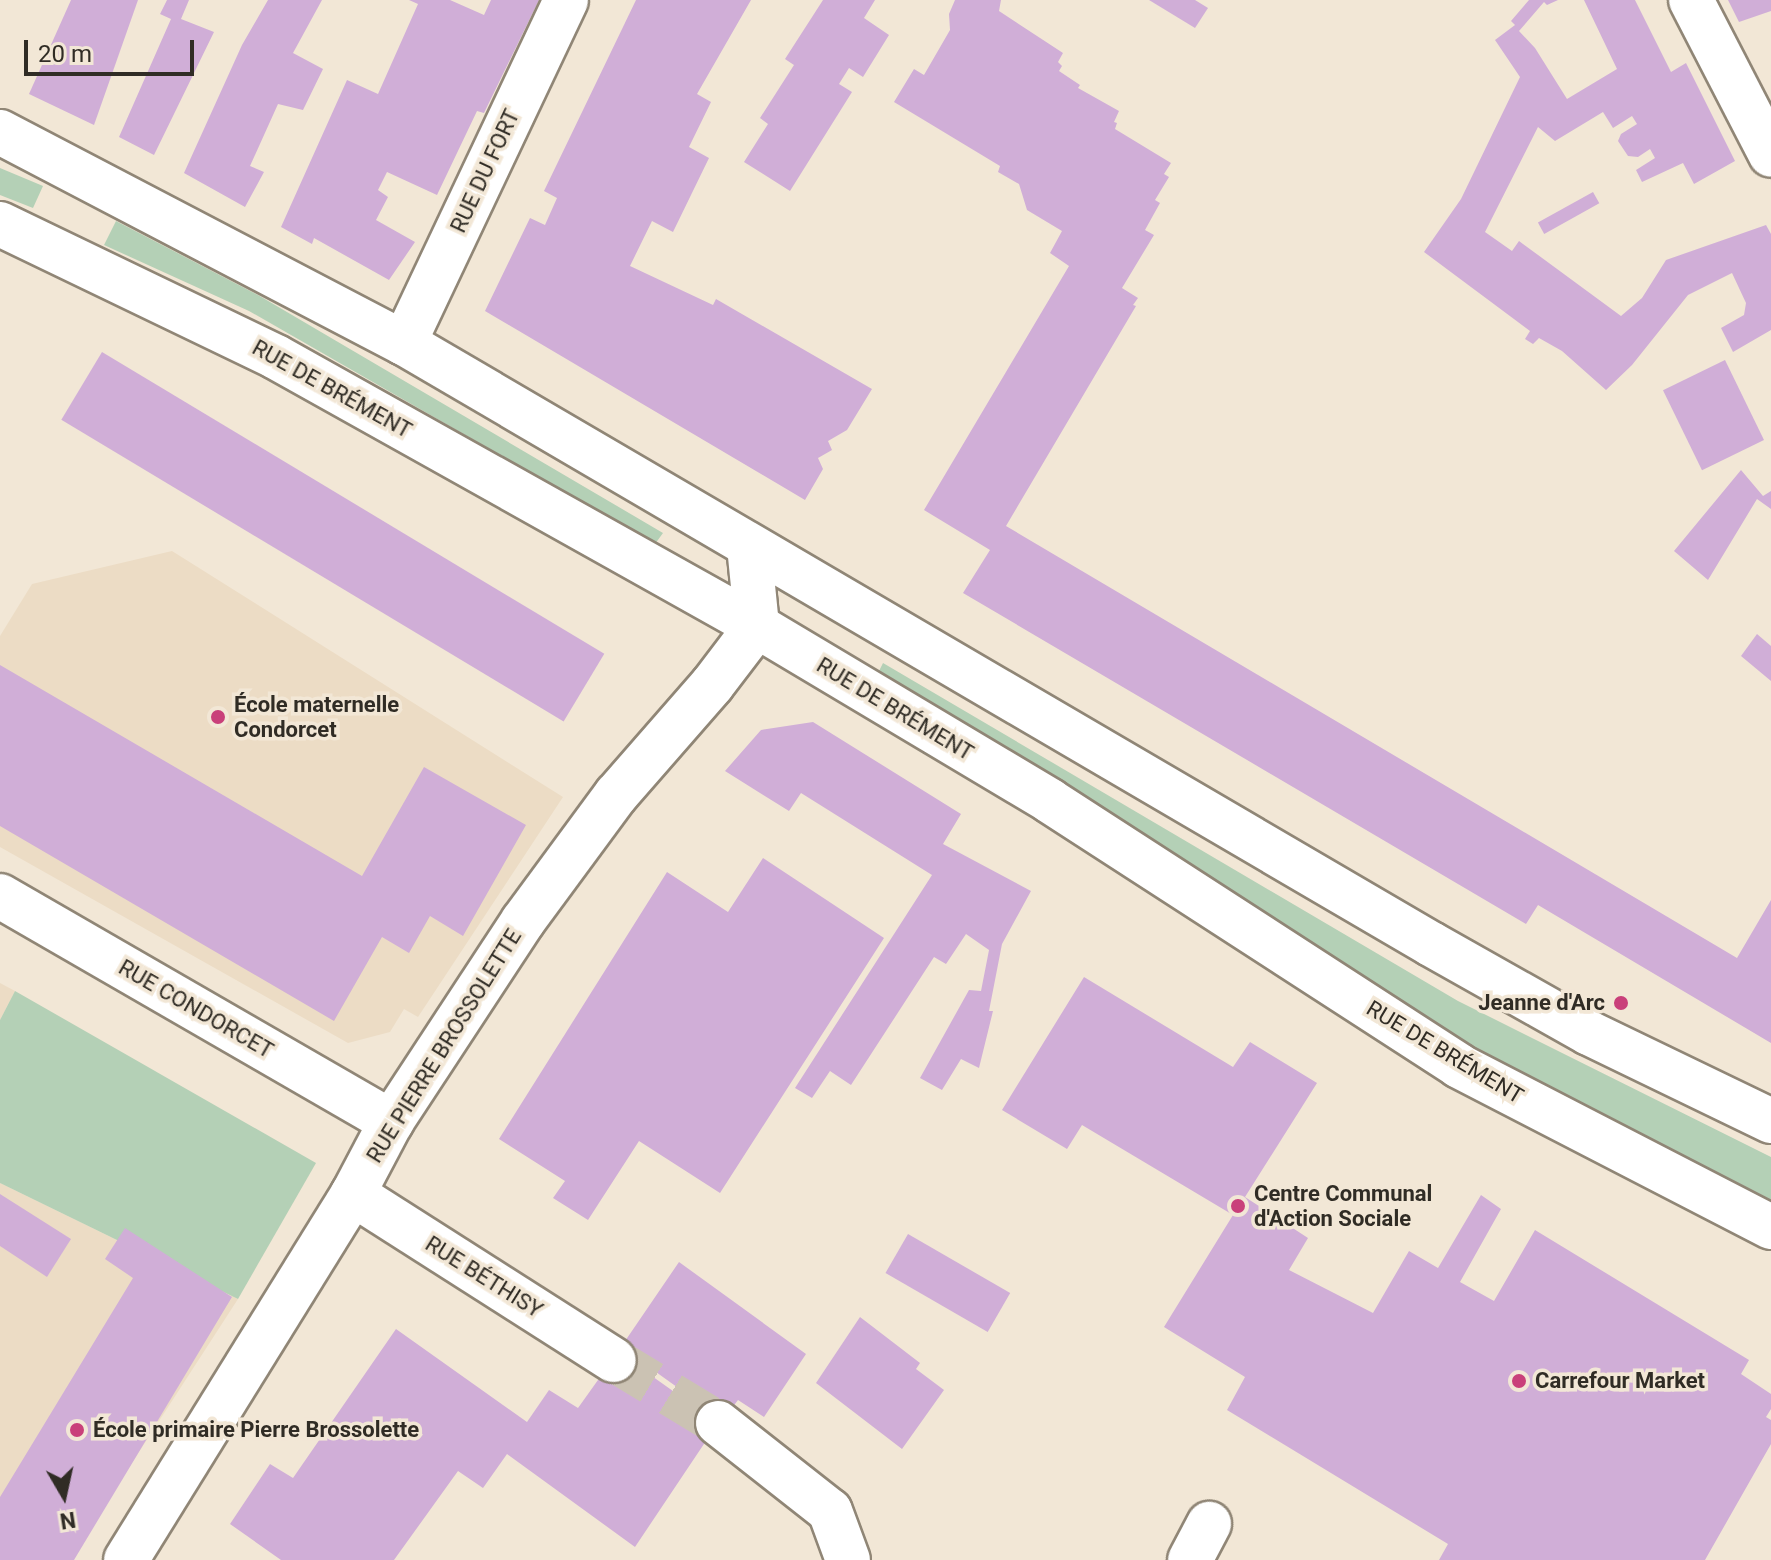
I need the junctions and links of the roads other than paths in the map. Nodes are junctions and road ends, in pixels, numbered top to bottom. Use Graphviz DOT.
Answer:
graph roads {
  1 [pos="566,0"];
  2 [pos="1691,0"];
  3 [pos="0,132"];
  4 [pos="1771,155"];
  5 [pos="0,224"];
  6 [pos="404,343"];
  7 [pos="749,546"];
  8 [pos="757,626"];
  9 [pos="0,896"];
  10 [pos="1771,1121"];
  11 [pos="391,1122"];
  12 [pos="353,1194"];
  13 [pos="1771,1227"];
  14 [pos="614,1360"];
  15 [pos="718,1423"];
  16 [pos="126,1560"];
  17 [pos="848,1560"];
  1 -- 6 [label="main road, RUE DU FORT"];
  2 -- 4 [label="main road"];
  3 -- 6 [label="main road"];
  5 -- 8 [label="main road, RUE DE BRÉMENT"];
  6 -- 7 [label="main road"];
  7 -- 8 [label="main road"];
  7 -- 10 [label="main road"];
  8 -- 11 [label="main road, RUE PIERRE BROSSOLETTE"];
  8 -- 13 [label="main road, RUE DE BRÉMENT"];
  9 -- 11 [label="main road, RUE CONDORCET"];
  11 -- 12 [label="main road, RUE PIERRE BROSSOLETTE"];
  12 -- 14 [label="main road, RUE BÉTHISY"];
  12 -- 16 [label="main road, RUE PIERRE BROSSOLETTE"];
  15 -- 17 [label="main road"];
}
